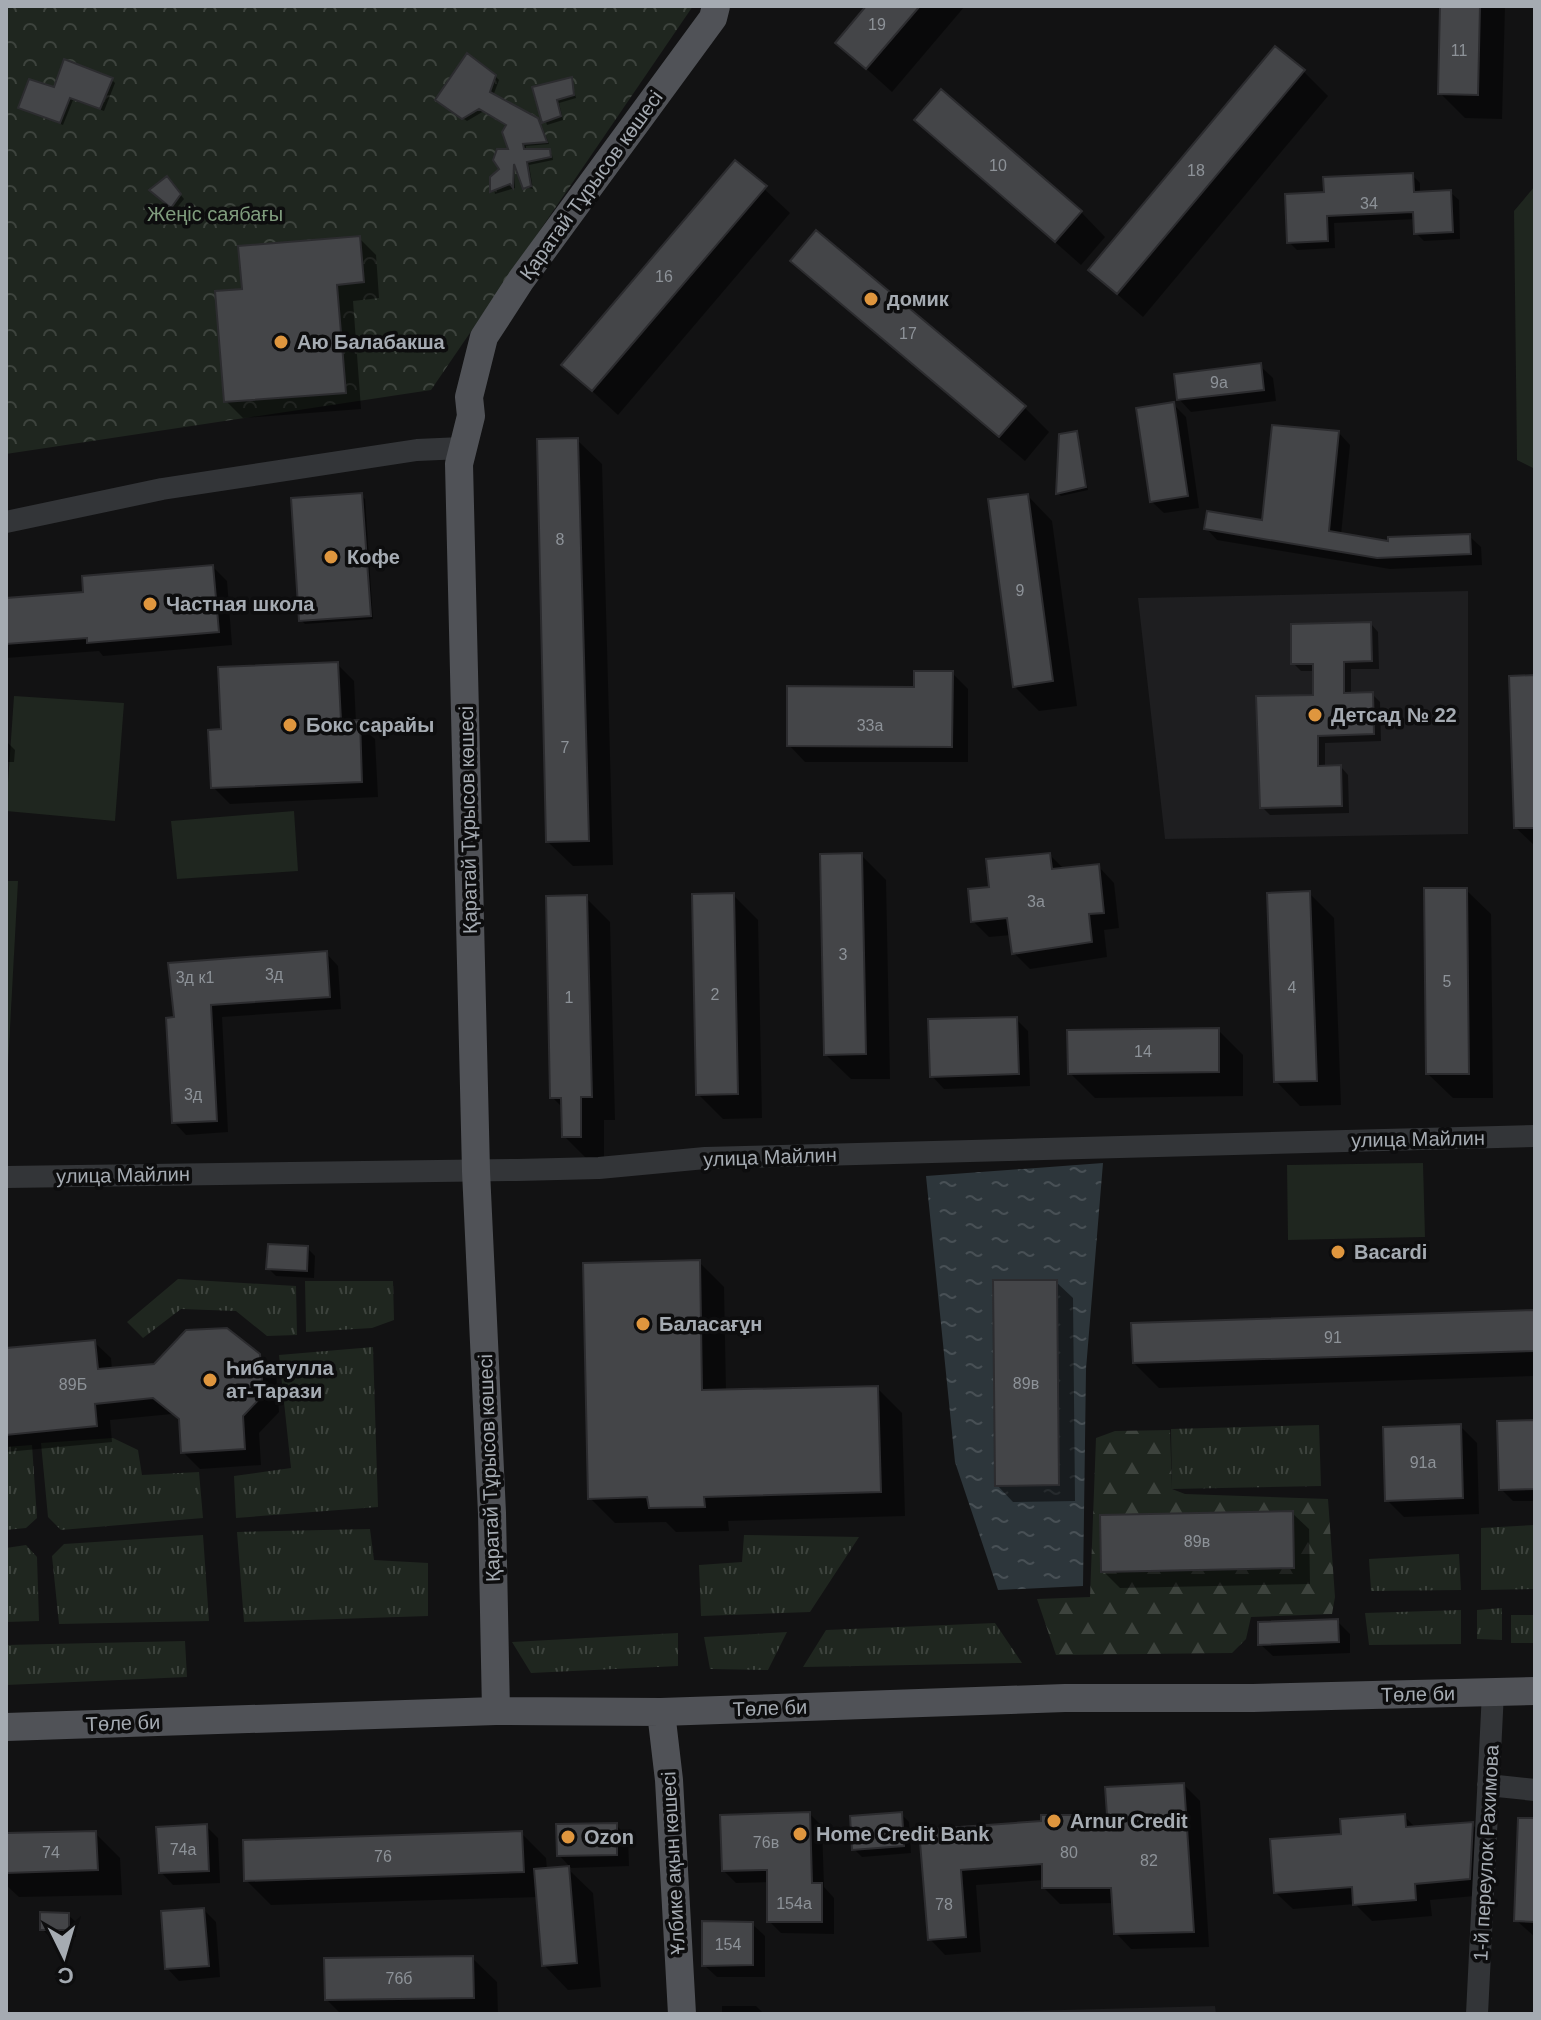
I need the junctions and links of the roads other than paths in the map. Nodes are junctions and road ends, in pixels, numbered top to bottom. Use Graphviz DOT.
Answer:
graph roads {
  1 [pos="716,6"];
  2 [pos="462,448"];
  3 [pos="6,522"];
  4 [pos="1535,1136"];
  5 [pos="476,1171"];
  6 [pos="6,1177"];
  7 [pos="1535,1691"];
  8 [pos="1493,1692"];
  9 [pos="496,1711"];
  10 [pos="661,1712"];
  11 [pos="6,1727"];
  12 [pos="1488,1785"];
  13 [pos="1535,1790"];
  14 [pos="682,2014"];
  15 [pos="1477,2014"];
  1 -- 2 [label="main road, Қаратай Тұрысов көшесі"];
  2 -- 3 [label="street"];
  2 -- 5 [label="main road, Қаратай Тұрысов көшесі"];
  4 -- 5 [label="street, улица Майлин"];
  5 -- 6 [label="street, улица Майлин"];
  5 -- 9 [label="main road, Қаратай Тұрысов көшесі"];
  7 -- 8 [label="main road, Төле би"];
  8 -- 10 [label="main road, Төле би"];
  8 -- 12 [label="street, 1-й переулок Рахимова"];
  9 -- 10 [label="main road, Төле би"];
  9 -- 11 [label="main road, Төле би"];
  10 -- 14 [label="main road, Ұлбике ақын көшесі"];
  12 -- 13 [label="street"];
  12 -- 15 [label="street, 1-й переулок Рахимова"];
}
